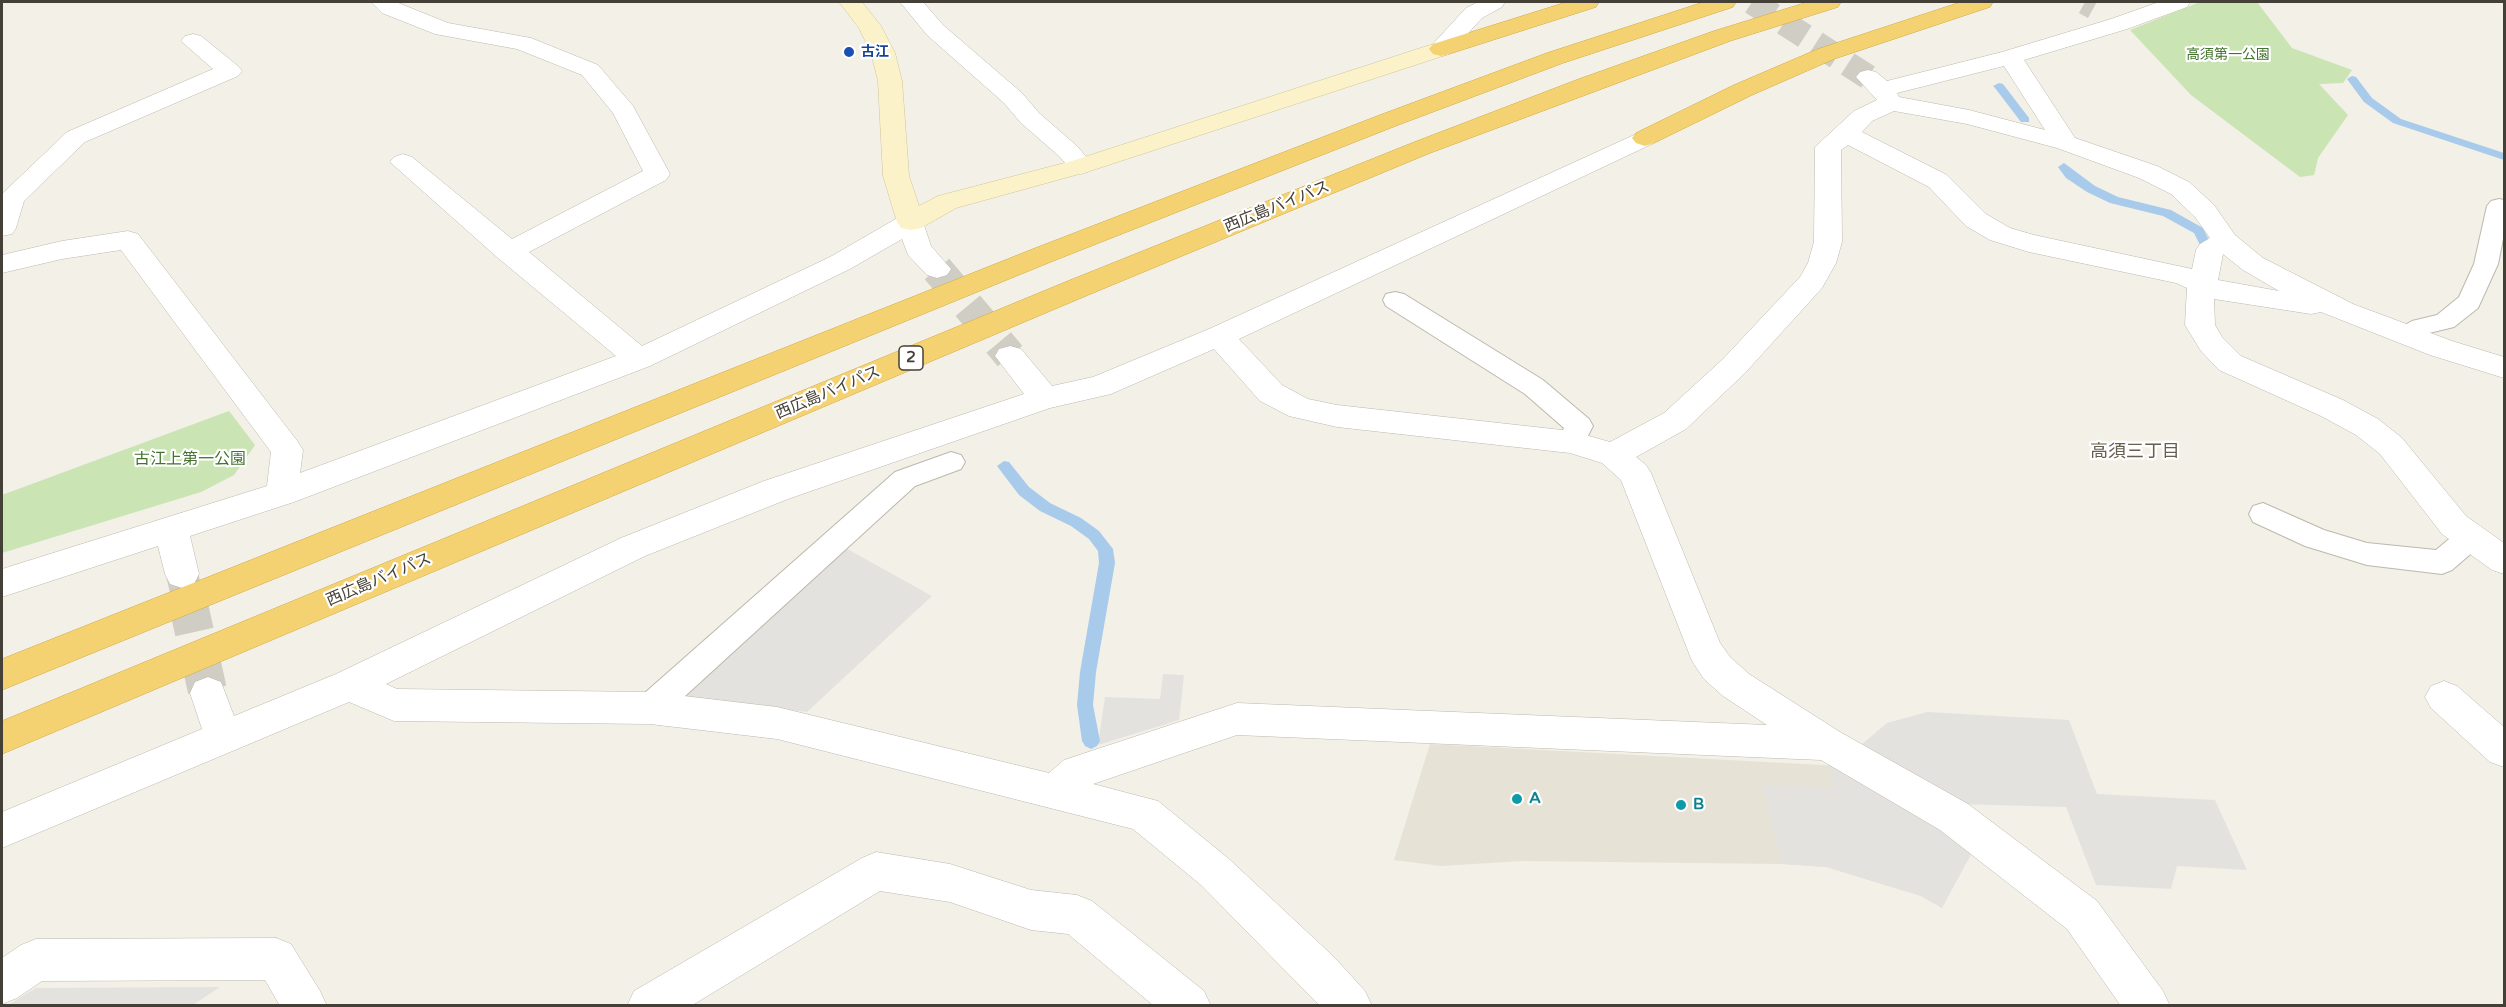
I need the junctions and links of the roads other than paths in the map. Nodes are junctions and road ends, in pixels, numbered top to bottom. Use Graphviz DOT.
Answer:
graph roads {
  1 [pos="382,2"];
  2 [pos="850,2"];
  3 [pos="911,2"];
  4 [pos="1494,2"];
  5 [pos="1588,2"];
  6 [pos="1725,2"];
  7 [pos="1830,2"];
  8 [pos="1982,2"];
  9 [pos="2179,2"];
  10 [pos="1467,7"];
  11 [pos="2094,7"];
  12 [pos="2120,24"];
  13 [pos="193,41"];
  14 [pos="1441,49"];
  15 [pos="2010,57"];
  16 [pos="1880,90"];
  17 [pos="1846,134"];
  18 [pos="1645,138"];
  19 [pos="2066,142"];
  20 [pos="403,162"];
  21 [pos="1081,166"];
  22 [pos="2499,206"];
  23 [pos="911,222"];
  24 [pos="2,228"];
  25 [pos="2225,241"];
  26 [pos="508,252"];
  27 [pos="2,264"];
  28 [pos="937,269"];
  29 [pos="2203,284"];
  30 [pos="1395,300"];
  31 [pos="2343,310"];
  32 [pos="2407,335"];
  33 [pos="1219,336"];
  34 [pos="1010,357"];
  35 [pos="639,359"];
  36 [pos="2505,368"];
  37 [pos="1045,398"];
  38 [pos="1571,442"];
  39 [pos="1613,455"];
  40 [pos="951,462"];
  41 [pos="282,493"];
  42 [pos="2263,514"];
  43 [pos="171,528"];
  44 [pos="2471,537"];
  45 [pos="2505,561"];
  46 [pos="182,574"];
  47 [pos="2,583"];
  48 [pos="10,670"];
  49 [pos="349,685"];
  50 [pos="208,693"];
  51 [pos="2444,698"];
  52 [pos="650,708"];
  53 [pos="223,737"];
  54 [pos="2,738"];
  55 [pos="1827,744"];
  56 [pos="2505,750"];
  57 [pos="1057,791"];
  58 [pos="2,830"];
  59 [pos="2,983"];
  60 [pos="305,1005"];
  61 [pos="649,1005"];
  62 [pos="1189,1005"];
  63 [pos="1350,1005"];
  64 [pos="2148,1005"];
  1 -- 26 [label="street"];
  2 -- 23 [label="street"];
  3 -- 21 [label="street"];
  4 -- 10 [label="street"];
  5 -- 14 [label="highway"];
  6 -- 48 [label="highway"];
  7 -- 54 [label="highway, 西広島バイパス / 2"];
  8 -- 18 [label="highway"];
  9 -- 12 [label="street"];
  10 -- 14 [label="street"];
  11 -- 12 [label="street"];
  12 -- 15 [label="street"];
  13 -- 24 [label="street"];
  14 -- 21 [label="street"];
  15 -- 16 [label="street"];
  15 -- 19 [label="street"];
  16 -- 17 [label="street"];
  16 -- 19 [label="street"];
  17 -- 29 [label="street"];
  17 -- 39 [label="street"];
  18 -- 33 [label="street"];
  19 -- 25 [label="street"];
  20 -- 26 [label="street"];
  21 -- 23 [label="street"];
  22 -- 32 [label="lane"];
  23 -- 28 [label="street"];
  23 -- 35 [label="street"];
  25 -- 29 [label="street"];
  25 -- 31 [label="street"];
  26 -- 35 [label="street"];
  27 -- 41 [label="street"];
  29 -- 31 [label="street"];
  29 -- 44 [label="street"];
  30 -- 38 [label="lane"];
  31 -- 32 [label="street"];
  32 -- 36 [label="street"];
  33 -- 37 [label="street"];
  33 -- 38 [label="street"];
  34 -- 37 [label="street"];
  35 -- 41 [label="street"];
  37 -- 49 [label="street"];
  38 -- 39 [label="street"];
  39 -- 55 [label="street"];
  40 -- 52 [label="lane"];
  41 -- 43 [label="street"];
  42 -- 44 [label="lane"];
  43 -- 46 [label="street"];
  43 -- 47 [label="street"];
  44 -- 45 [label="street"];
  49 -- 52 [label="street"];
  49 -- 53 [label="street"];
  50 -- 53 [label="street"];
  51 -- 56 [label="street"];
  52 -- 57 [label="street"];
  53 -- 58 [label="street"];
  55 -- 57 [label="street"];
  55 -- 64 [label="street"];
  57 -- 63 [label="street"];
  59 -- 60 [label="street"];
  61 -- 62 [label="street"];
}
